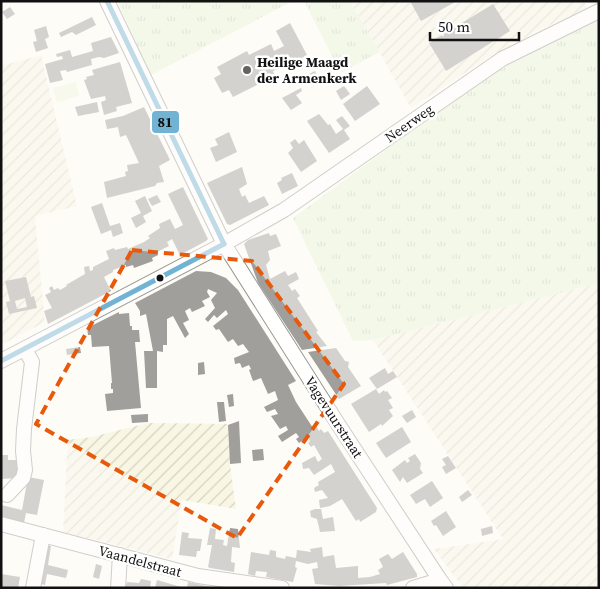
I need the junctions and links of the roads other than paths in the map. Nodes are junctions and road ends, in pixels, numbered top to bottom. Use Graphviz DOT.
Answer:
graph roads {
  1 [pos="107,1"];
  2 [pos="599,11"];
  3 [pos="224,244"];
  4 [pos="25,349"];
  5 [pos="1,361"];
  6 [pos="7,495"];
  7 [pos="1,524"];
  8 [pos="43,535"];
  9 [pos="120,555"];
  10 [pos="443,584"];
  11 [pos="33,588"];
  12 [pos="118,588"];
  13 [pos="282,588"];
  14 [pos="413,588"];
  1 -- 3 [label="street, Vagevuurstraat"];
  2 -- 3 [label="street, Neerweg"];
  3 -- 4 [label="street, Neerweg"];
  3 -- 10 [label="street, Vagevuurstraat"];
  4 -- 5 [label="street, Neerweg"];
  4 -- 6 [label="street"];
  7 -- 8 [label="street, Vaandelstraat"];
  8 -- 9 [label="street, Vaandelstraat"];
  8 -- 11 [label="street"];
  9 -- 12 [label="street"];
  9 -- 13 [label="street, Vaandelstraat"];
  10 -- 14 [label="street"];
}
